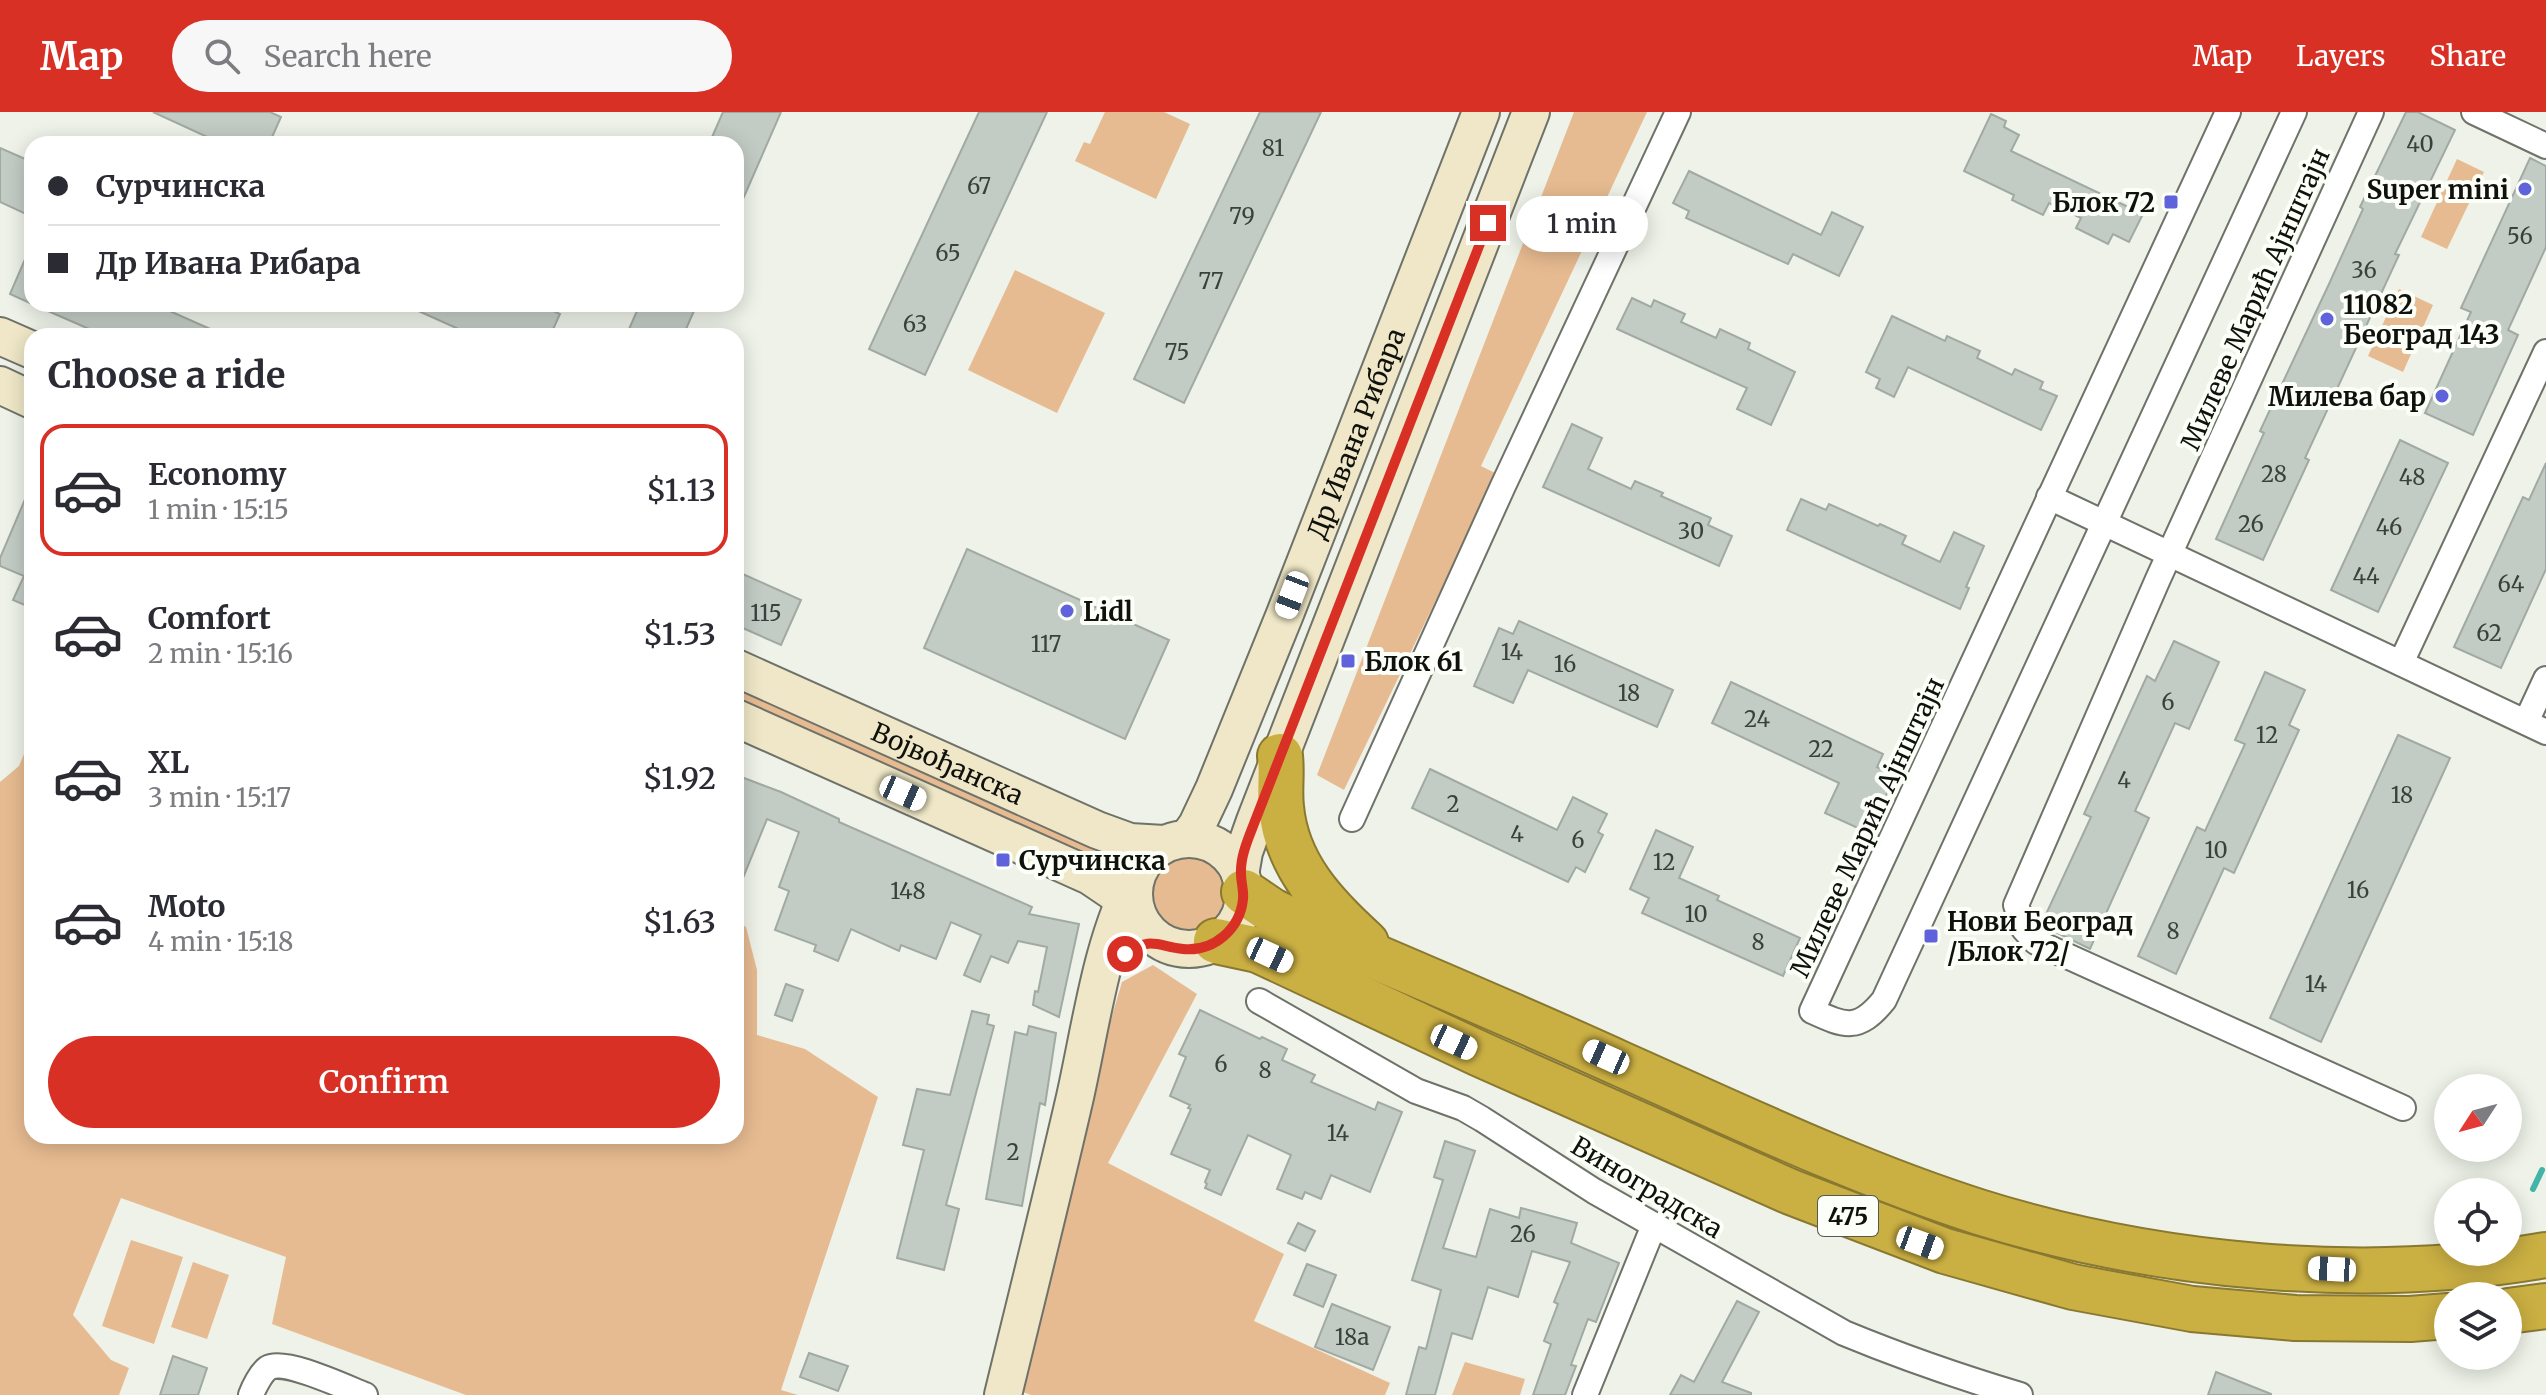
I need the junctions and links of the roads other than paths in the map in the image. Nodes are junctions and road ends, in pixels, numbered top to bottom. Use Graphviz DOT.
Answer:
graph roads {
  1 [pos="1481,112"];
  2 [pos="1531,112"];
  3 [pos="1678,112"];
  4 [pos="2228,112"];
  5 [pos="2294,112"];
  6 [pos="2371,112"];
  7 [pos="2474,112"];
  8 [pos="2546,146"];
  9 [pos="0,336"];
  10 [pos="24,346"];
  11 [pos="2546,352"];
  12 [pos="0,385"];
  13 [pos="24,396"];
  14 [pos="2049,497"];
  15 [pos="2106,522"];
  16 [pos="2170,553"];
  17 [pos="2401,663"];
  18 [pos="744,672"];
  19 [pos="2546,679"];
  20 [pos="744,722"];
  21 [pos="2536,727"];
  22 [pos="1280,756"];
  23 [pos="1352,819"];
  24 [pos="1176,841"];
  25 [pos="1056,861"];
  26 [pos="1242,883"];
  27 [pos="1132,895"];
  28 [pos="1216,941"];
  29 [pos="1162,942"];
  30 [pos="1104,961"];
  31 [pos="1389,963"];
  32 [pos="1259,1001"];
  33 [pos="2403,1108"];
  34 [pos="1654,1225"];
  35 [pos="2546,1255"];
  36 [pos="2546,1306"];
  37 [pos="2522,1309"];
  38 [pos="2434,1317"];
  39 [pos="251,1395"];
  40 [pos="365,1395"];
  41 [pos="1003,1395"];
  42 [pos="1585,1395"];
  43 [pos="2020,1395"];
  1 -- 24 [label="main road, Др Ивана Рибара"];
  2 -- 22 [label="main road, Др Ивана Рибара"];
  3 -- 23 [label="street"];
  4 -- 14 [label="street, Милеве Марић Ајнштајн"];
  5 -- 15 [label="street, Милеве Марић Ајнштајн"];
  6 -- 16 [label="street, Милеве Марић Ајнштајн"];
  7 -- 8 [label="street"];
  9 -- 10 [label="main road"];
  11 -- 17 [label="street"];
  12 -- 13 [label="main road"];
  14 -- 15 [label="street"];
  14 -- 15 [label="street, Милеве Марић Ајнштајн"];
  15 -- 16 [label="street"];
  16 -- 17 [label="street"];
  16 -- 33 [label="street, Милеве Марић Ајнштајн"];
  17 -- 21 [label="street"];
  18 -- 24 [label="main road, Војвођанска"];
  19 -- 21 [label="street"];
  20 -- 25 [label="main road, Војвођанска"];
  22 -- 26 [label="main road, Др Ивана Рибара"];
  22 -- 31 [label="highway"];
  24 -- 26 [label="main road"];
  24 -- 27 [label="main road"];
  25 -- 27 [label="main road, Војвођанска"];
  25 -- 30 [label="main road"];
  26 -- 28 [label="main road"];
  26 -- 31 [label="highway, 475"];
  27 -- 29 [label="main road"];
  27 -- 30 [label="main road"];
  28 -- 29 [label="main road"];
  28 -- 38 [label="highway, 475"];
  29 -- 30 [label="main road"];
  30 -- 41 [label="main road"];
  31 -- 35 [label="highway, 475"];
  32 -- 34 [label="street, Виноградска"];
  34 -- 42 [label="street"];
  34 -- 43 [label="street, Виноградска"];
  36 -- 37 [label="highway"];
  39 -- 40 [label="street"];
}
